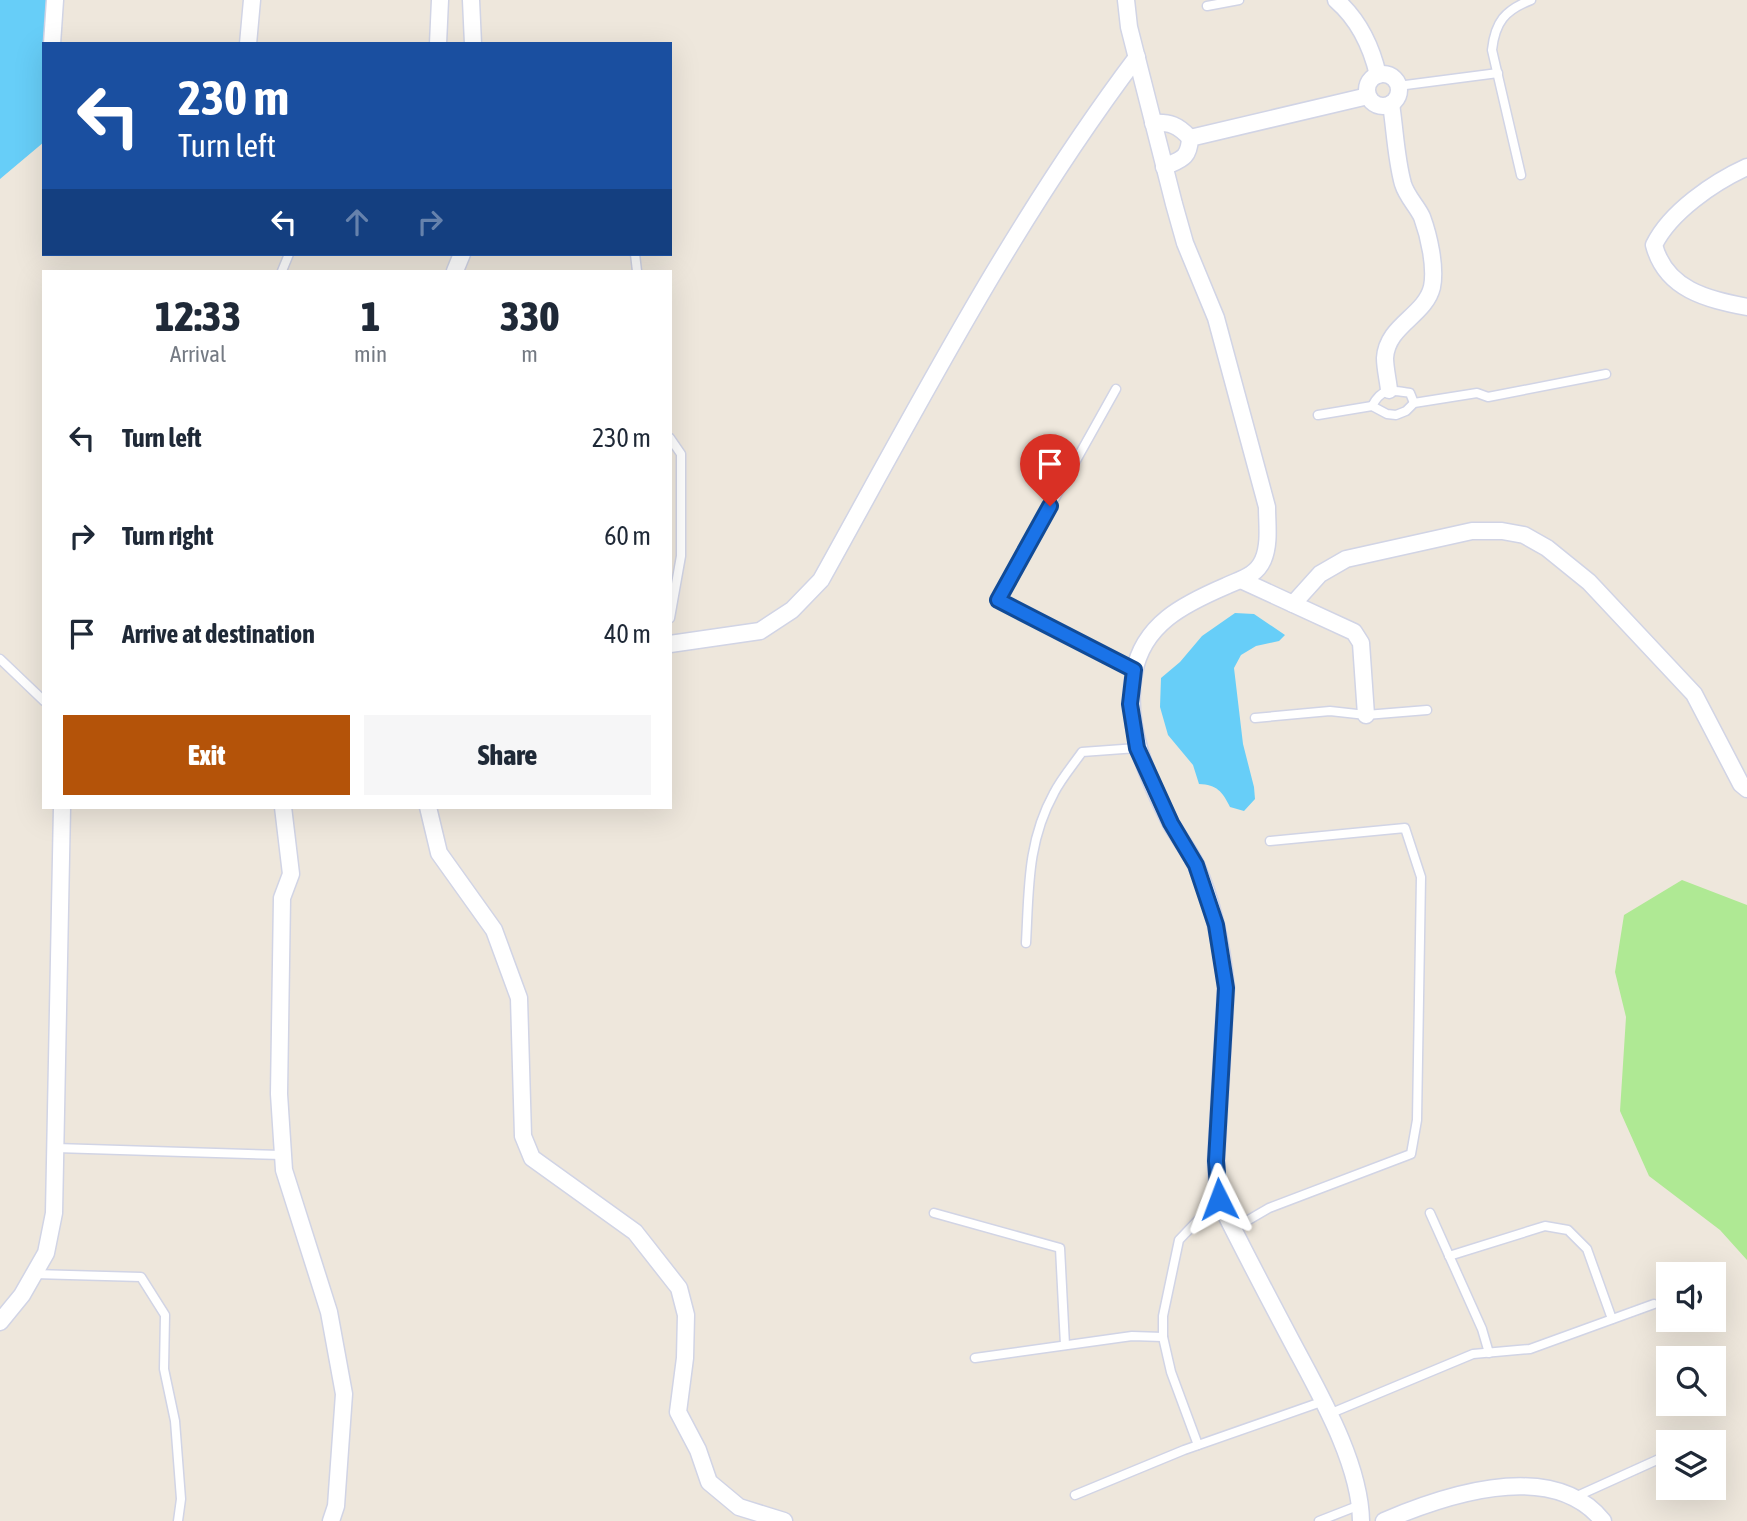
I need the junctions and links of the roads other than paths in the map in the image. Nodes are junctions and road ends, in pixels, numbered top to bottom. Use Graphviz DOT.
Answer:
graph roads {
  1 [pos="55,0"];
  2 [pos="253,0"];
  3 [pos="440,0"];
  4 [pos="471,0"];
  5 [pos="1126,0"];
  6 [pos="1239,0"];
  7 [pos="1336,0"];
  8 [pos="1531,0"];
  9 [pos="1208,6"];
  10 [pos="52,42"];
  11 [pos="248,42"];
  12 [pos="438,42"];
  13 [pos="473,42"];
  14 [pos="1137,57"];
  15 [pos="1498,73"];
  16 [pos="1378,75"];
  17 [pos="1398,86"];
  18 [pos="1368,96"];
  19 [pos="1391,104"];
  20 [pos="1153,123"];
  21 [pos="1190,138"];
  22 [pos="1164,167"];
  23 [pos="1747,167"];
  24 [pos="1521,175"];
  25 [pos="1747,307"];
  26 [pos="1605,374"];
  27 [pos="1116,389"];
  28 [pos="1389,390"];
  29 [pos="1414,403"];
  30 [pos="1372,406"];
  31 [pos="1318,415"];
  32 [pos="672,441"];
  33 [pos="1241,580"];
  34 [pos="1293,604"];
  35 [pos="672,607"];
  36 [pos="672,644"];
  37 [pos="0,659"];
  38 [pos="1134,670"];
  39 [pos="42,699"];
  40 [pos="1427,710"];
  41 [pos="1366,715"];
  42 [pos="1255,718"];
  43 [pos="1137,748"];
  44 [pos="1747,789"];
  45 [pos="62,809"];
  46 [pos="283,809"];
  47 [pos="428,809"];
  48 [pos="1270,841"];
  49 [pos="1026,943"];
  50 [pos="56,1148"];
  51 [pos="282,1155"];
  52 [pos="1219,1199"];
  53 [pos="934,1213"];
  54 [pos="1430,1213"];
  55 [pos="1233,1229"];
  56 [pos="1449,1256"];
  57 [pos="34,1274"];
  58 [pos="1654,1304"];
  59 [pos="1612,1319"];
  60 [pos="0,1322"];
  61 [pos="1163,1337"];
  62 [pos="1065,1346"];
  63 [pos="1489,1353"];
  64 [pos="975,1358"];
  65 [pos="1327,1408"];
  66 [pos="1198,1445"];
  67 [pos="1656,1460"];
  68 [pos="1075,1494"];
  69 [pos="1573,1498"];
  70 [pos="1361,1513"];
  71 [pos="178,1521"];
  72 [pos="331,1521"];
  73 [pos="784,1521"];
  74 [pos="1319,1521"];
  75 [pos="1384,1521"];
  76 [pos="1603,1521"];
  1 -- 10 [label="street"];
  2 -- 11 [label="street"];
  3 -- 12 [label="street"];
  4 -- 13 [label="street"];
  5 -- 14 [label="street"];
  6 -- 9 [label="lane"];
  7 -- 16 [label="street"];
  8 -- 15 [label="lane"];
  14 -- 20 [label="street"];
  14 -- 36 [label="street"];
  15 -- 17 [label="lane"];
  15 -- 24 [label="lane"];
  16 -- 17 [label="street"];
  16 -- 18 [label="street"];
  17 -- 19 [label="street"];
  18 -- 19 [label="street"];
  18 -- 21 [label="street"];
  19 -- 28 [label="street"];
  20 -- 21 [label="street"];
  20 -- 22 [label="street"];
  21 -- 22 [label="street"];
  22 -- 33 [label="street"];
  23 -- 25 [label="street"];
  26 -- 29 [label="lane"];
  27 -- 38 [label="lane"];
  28 -- 29 [label="lane"];
  28 -- 30 [label="lane"];
  29 -- 30 [label="lane"];
  30 -- 31 [label="lane"];
  32 -- 35 [label="lane"];
  33 -- 34 [label="street"];
  33 -- 38 [label="street"];
  34 -- 41 [label="street"];
  34 -- 44 [label="street"];
  37 -- 39 [label="lane"];
  38 -- 43 [label="street"];
  40 -- 41 [label="lane"];
  41 -- 42 [label="lane"];
  43 -- 49 [label="lane"];
  43 -- 52 [label="street"];
  45 -- 50 [label="street"];
  46 -- 51 [label="street"];
  47 -- 73 [label="street"];
  48 -- 55 [label="lane"];
  50 -- 51 [label="lane"];
  50 -- 57 [label="street"];
  51 -- 72 [label="street"];
  52 -- 55 [label="street"];
  52 -- 61 [label="lane"];
  53 -- 62 [label="lane"];
  54 -- 56 [label="lane"];
  55 -- 65 [label="street"];
  56 -- 59 [label="lane"];
  56 -- 63 [label="lane"];
  57 -- 60 [label="street"];
  57 -- 71 [label="lane"];
  58 -- 59 [label="lane"];
  59 -- 63 [label="lane"];
  61 -- 62 [label="lane"];
  61 -- 66 [label="lane"];
  62 -- 64 [label="lane"];
  63 -- 65 [label="lane"];
  65 -- 66 [label="lane"];
  65 -- 70 [label="street"];
  66 -- 68 [label="lane"];
  67 -- 69 [label="lane"];
  69 -- 75 [label="street"];
  69 -- 76 [label="street"];
  70 -- 74 [label="lane"];
}
